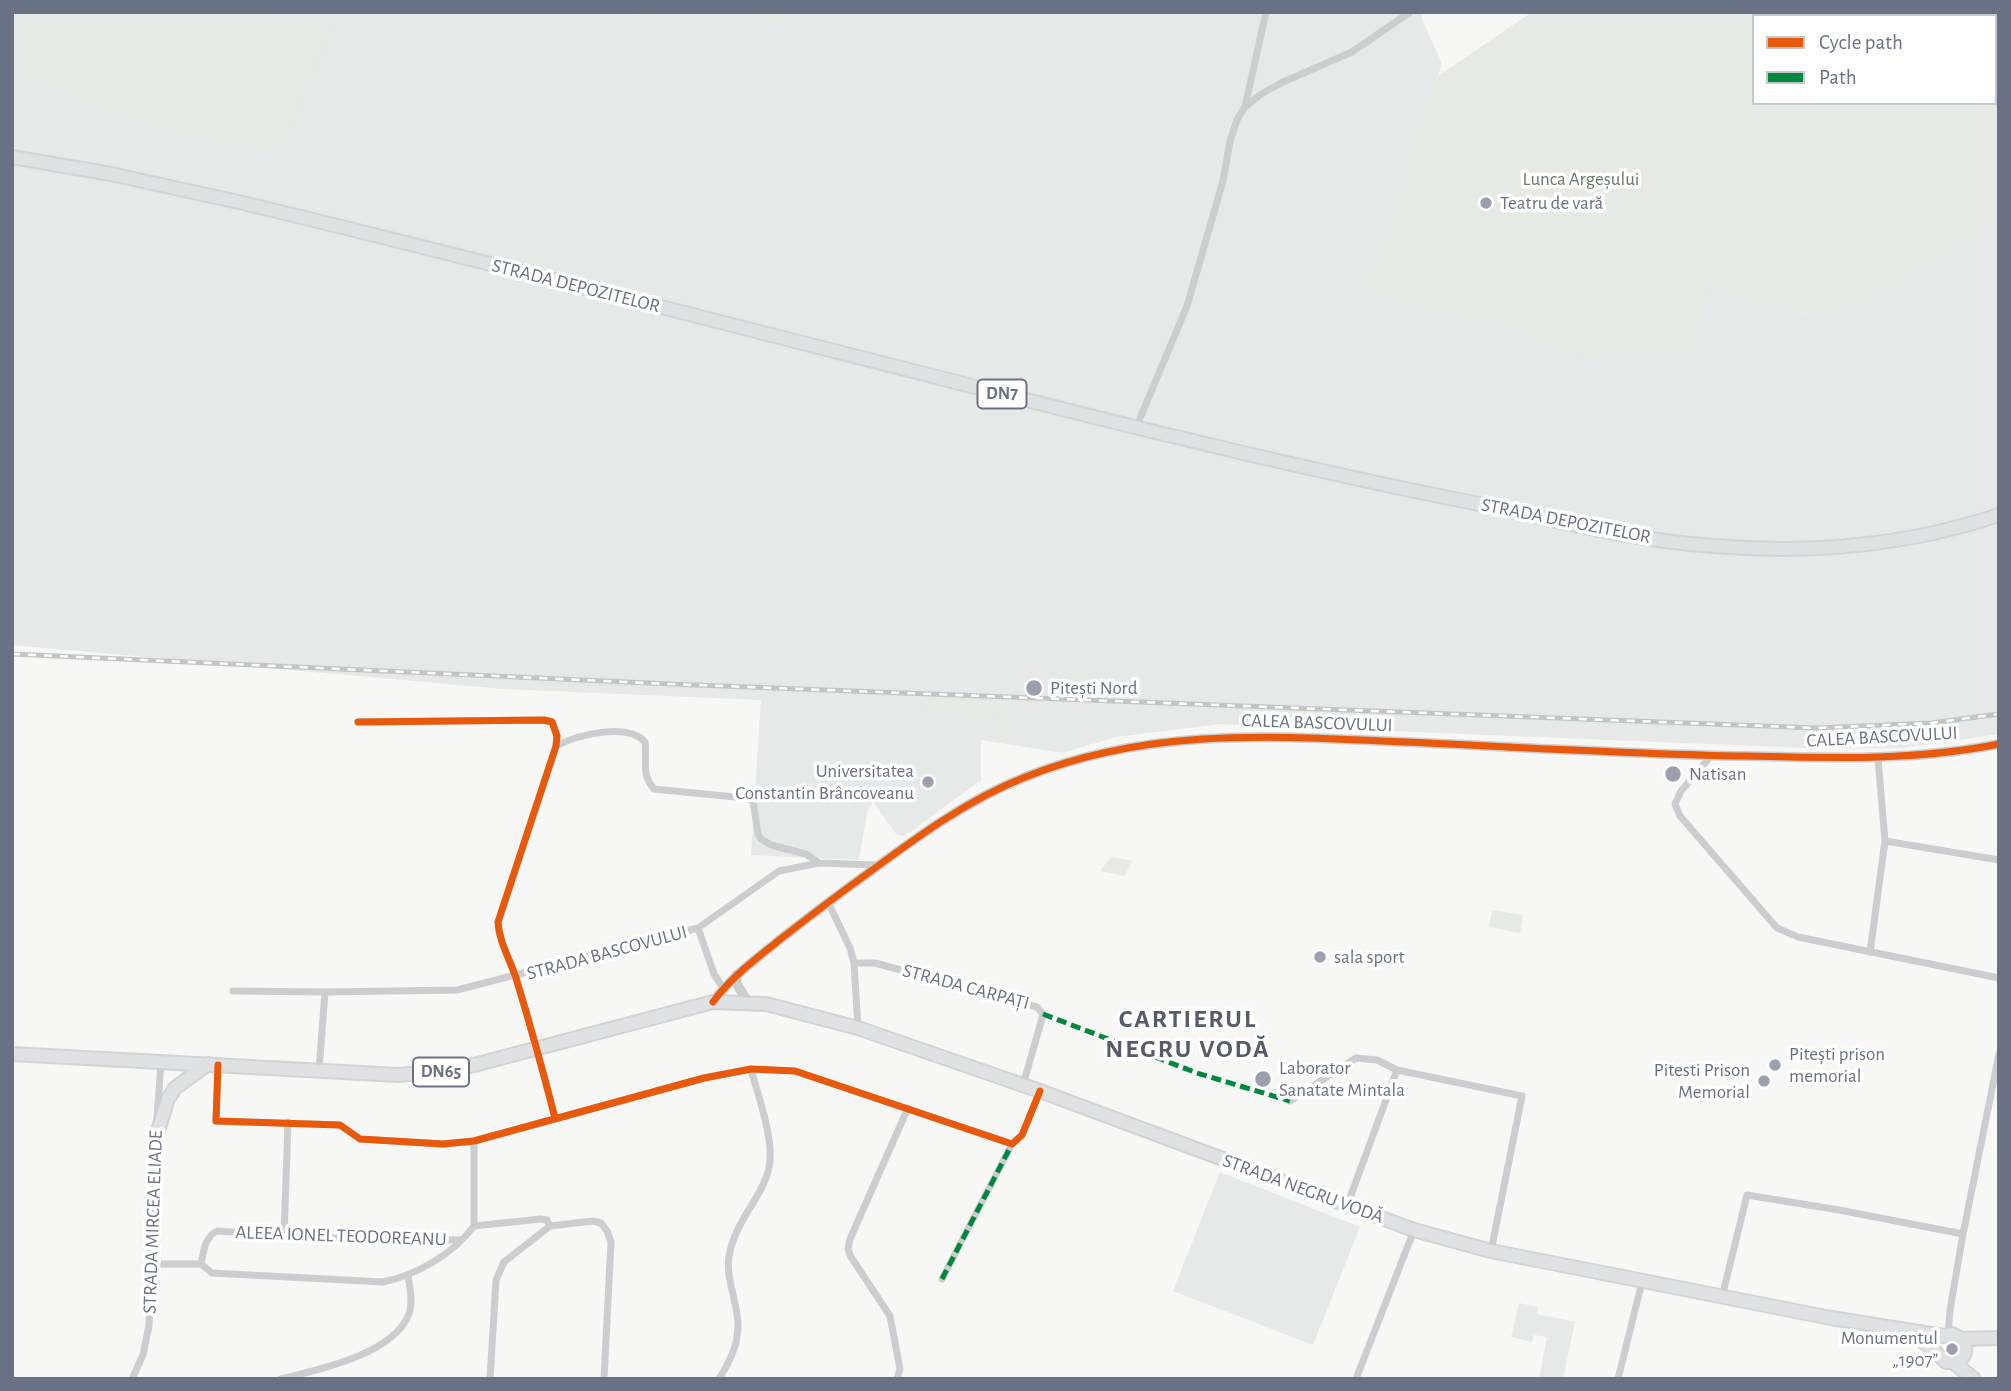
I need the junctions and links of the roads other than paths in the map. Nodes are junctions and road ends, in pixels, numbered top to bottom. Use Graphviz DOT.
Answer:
graph roads {
  1 [pos="1266,12"];
  2 [pos="1410,12"];
  3 [pos="1244,108"];
  4 [pos="12,158"];
  5 [pos="1136,428"];
  6 [pos="1999,516"];
  7 [pos="358,722"];
  8 [pos="1999,744"];
  9 [pos="556,746"];
  10 [pos="1711,755"];
  11 [pos="1878,758"];
  12 [pos="1885,841"];
  13 [pos="1999,860"];
  14 [pos="819,863"];
  15 [pos="878,865"];
  16 [pos="828,902"];
  17 [pos="698,928"];
  18 [pos="1870,952"];
  19 [pos="855,963"];
  20 [pos="736,975"];
  21 [pos="516,977"];
  22 [pos="1999,978"];
  23 [pos="723,988"];
  24 [pos="233,991"];
  25 [pos="325,992"];
  26 [pos="713,1002"];
  27 [pos="748,1003"];
  28 [pos="858,1028"];
  29 [pos="537,1048"];
  30 [pos="12,1054"];
  31 [pos="1999,1054"];
  32 [pos="161,1062"];
  33 [pos="213,1065"];
  34 [pos="751,1069"];
  35 [pos="319,1070"];
  36 [pos="1397,1070"];
  37 [pos="1023,1085"];
  38 [pos="1040,1091"];
  39 [pos="1290,1101"];
  40 [pos="908,1108"];
  41 [pos="555,1118"];
  42 [pos="288,1122"];
  43 [pos="156,1137"];
  44 [pos="474,1141"];
  45 [pos="1012,1144"];
  46 [pos="1347,1206"];
  47 [pos="474,1226"];
  48 [pos="550,1226"];
  49 [pos="1415,1230"];
  50 [pos="1963,1234"];
  51 [pos="284,1236"];
  52 [pos="462,1240"];
  53 [pos="1491,1251"];
  54 [pos="152,1264"];
  55 [pos="201,1264"];
  56 [pos="408,1276"];
  57 [pos="942,1279"];
  58 [pos="1642,1282"];
  59 [pos="1722,1297"];
  60 [pos="1907,1331"];
  61 [pos="1946,1335"];
  62 [pos="1999,1338"];
  63 [pos="1962,1339"];
  64 [pos="1937,1353"];
  65 [pos="1954,1363"];
  66 [pos="132,1379"];
  67 [pos="281,1379"];
  68 [pos="490,1379"];
  69 [pos="604,1379"];
  70 [pos="719,1379"];
  71 [pos="897,1379"];
  72 [pos="1356,1379"];
  73 [pos="1618,1379"];
  74 [pos="1974,1379"];
  1 -- 3 [label="street"];
  2 -- 3 [label="street"];
  3 -- 5 [label="street"];
  4 -- 5 [label="main road, STRADA DEPOZITELOR / DN7"];
  5 -- 6 [label="main road, STRADA DEPOZITELOR / DN7"];
  7 -- 9 [label="street"];
  8 -- 11 [label="street, CALEA BASCOVULUI"];
  9 -- 14 [label="street"];
  9 -- 21 [label="street"];
  10 -- 11 [label="street, CALEA BASCOVULUI"];
  10 -- 15 [label="street, CALEA BASCOVULUI"];
  10 -- 18 [label="street"];
  11 -- 12 [label="street"];
  12 -- 13 [label="street"];
  12 -- 18 [label="street"];
  14 -- 15 [label="street, STRADA BASCOVULUI"];
  14 -- 17 [label="street, STRADA BASCOVULUI"];
  15 -- 16 [label="street, CALEA BASCOVULUI"];
  16 -- 19 [label="street"];
  16 -- 20 [label="street, CALEA BASCOVULUI"];
  17 -- 21 [label="street, STRADA BASCOVULUI"];
  17 -- 23 [label="street, STRADA BASCOVULUI"];
  18 -- 22 [label="street"];
  19 -- 28 [label="street"];
  19 -- 37 [label="street, STRADA CARPAȚI"];
  20 -- 23 [label="street, CALEA BASCOVULUI"];
  20 -- 27 [label="street"];
  21 -- 25 [label="street, STRADA BASCOVULUI"];
  21 -- 29 [label="street"];
  23 -- 26 [label="street, CALEA BASCOVULUI"];
  24 -- 25 [label="street, STRADA BASCOVULUI"];
  25 -- 35 [label="street"];
  26 -- 27 [label="main road, STRADA NEGRU VODĂ"];
  26 -- 29 [label="main road, DN65"];
  27 -- 28 [label="main road, STRADA NEGRU VODĂ"];
  28 -- 37 [label="main road, STRADA NEGRU VODĂ"];
  29 -- 35 [label="main road, DN65"];
  29 -- 41 [label="street"];
  30 -- 32 [label="main road, DN65"];
  31 -- 50 [label="street"];
  32 -- 33 [label="main road, DN65"];
  32 -- 43 [label="street, STRADA MIRCEA ELIADE"];
  33 -- 35 [label="main road, DN65"];
  33 -- 42 [label="street"];
  33 -- 43 [label="main road"];
  34 -- 40 [label="street"];
  34 -- 41 [label="street"];
  34 -- 70 [label="street"];
  36 -- 39 [label="street"];
  36 -- 46 [label="street"];
  36 -- 53 [label="street"];
  37 -- 38 [label="main road, STRADA NEGRU VODĂ"];
  38 -- 45 [label="street"];
  38 -- 46 [label="main road, STRADA NEGRU VODĂ"];
  40 -- 45 [label="street"];
  40 -- 71 [label="street"];
  41 -- 44 [label="street"];
  42 -- 44 [label="street"];
  42 -- 51 [label="street"];
  43 -- 54 [label="street, STRADA MIRCEA ELIADE"];
  44 -- 47 [label="street"];
  45 -- 57 [label="street"];
  46 -- 49 [label="main road, STRADA NEGRU VODĂ"];
  47 -- 48 [label="street"];
  47 -- 52 [label="street"];
  48 -- 68 [label="street"];
  48 -- 69 [label="street"];
  49 -- 53 [label="main road, STRADA NEGRU VODĂ"];
  49 -- 72 [label="street"];
  50 -- 59 [label="street"];
  50 -- 61 [label="street"];
  51 -- 52 [label="street, ALEEA IONEL TEODOREANU"];
  51 -- 55 [label="street, ALEEA IONEL TEODOREANU"];
  52 -- 56 [label="street"];
  53 -- 58 [label="main road, STRADA NEGRU VODĂ"];
  54 -- 55 [label="street"];
  54 -- 66 [label="street, STRADA MIRCEA ELIADE"];
  55 -- 56 [label="street"];
  56 -- 67 [label="street"];
  58 -- 59 [label="main road, STRADA NEGRU VODĂ"];
  58 -- 73 [label="street"];
  59 -- 60 [label="main road, STRADA NEGRU VODĂ"];
  60 -- 61 [label="main road, STRADA NEGRU VODĂ"];
  60 -- 64 [label="main road, STRADA NEGRU VODĂ"];
  61 -- 63 [label="main road"];
  61 -- 64 [label="main road"];
  62 -- 63 [label="main road"];
  63 -- 65 [label="main road"];
  64 -- 65 [label="main road"];
  65 -- 74 [label="main road"];
}
